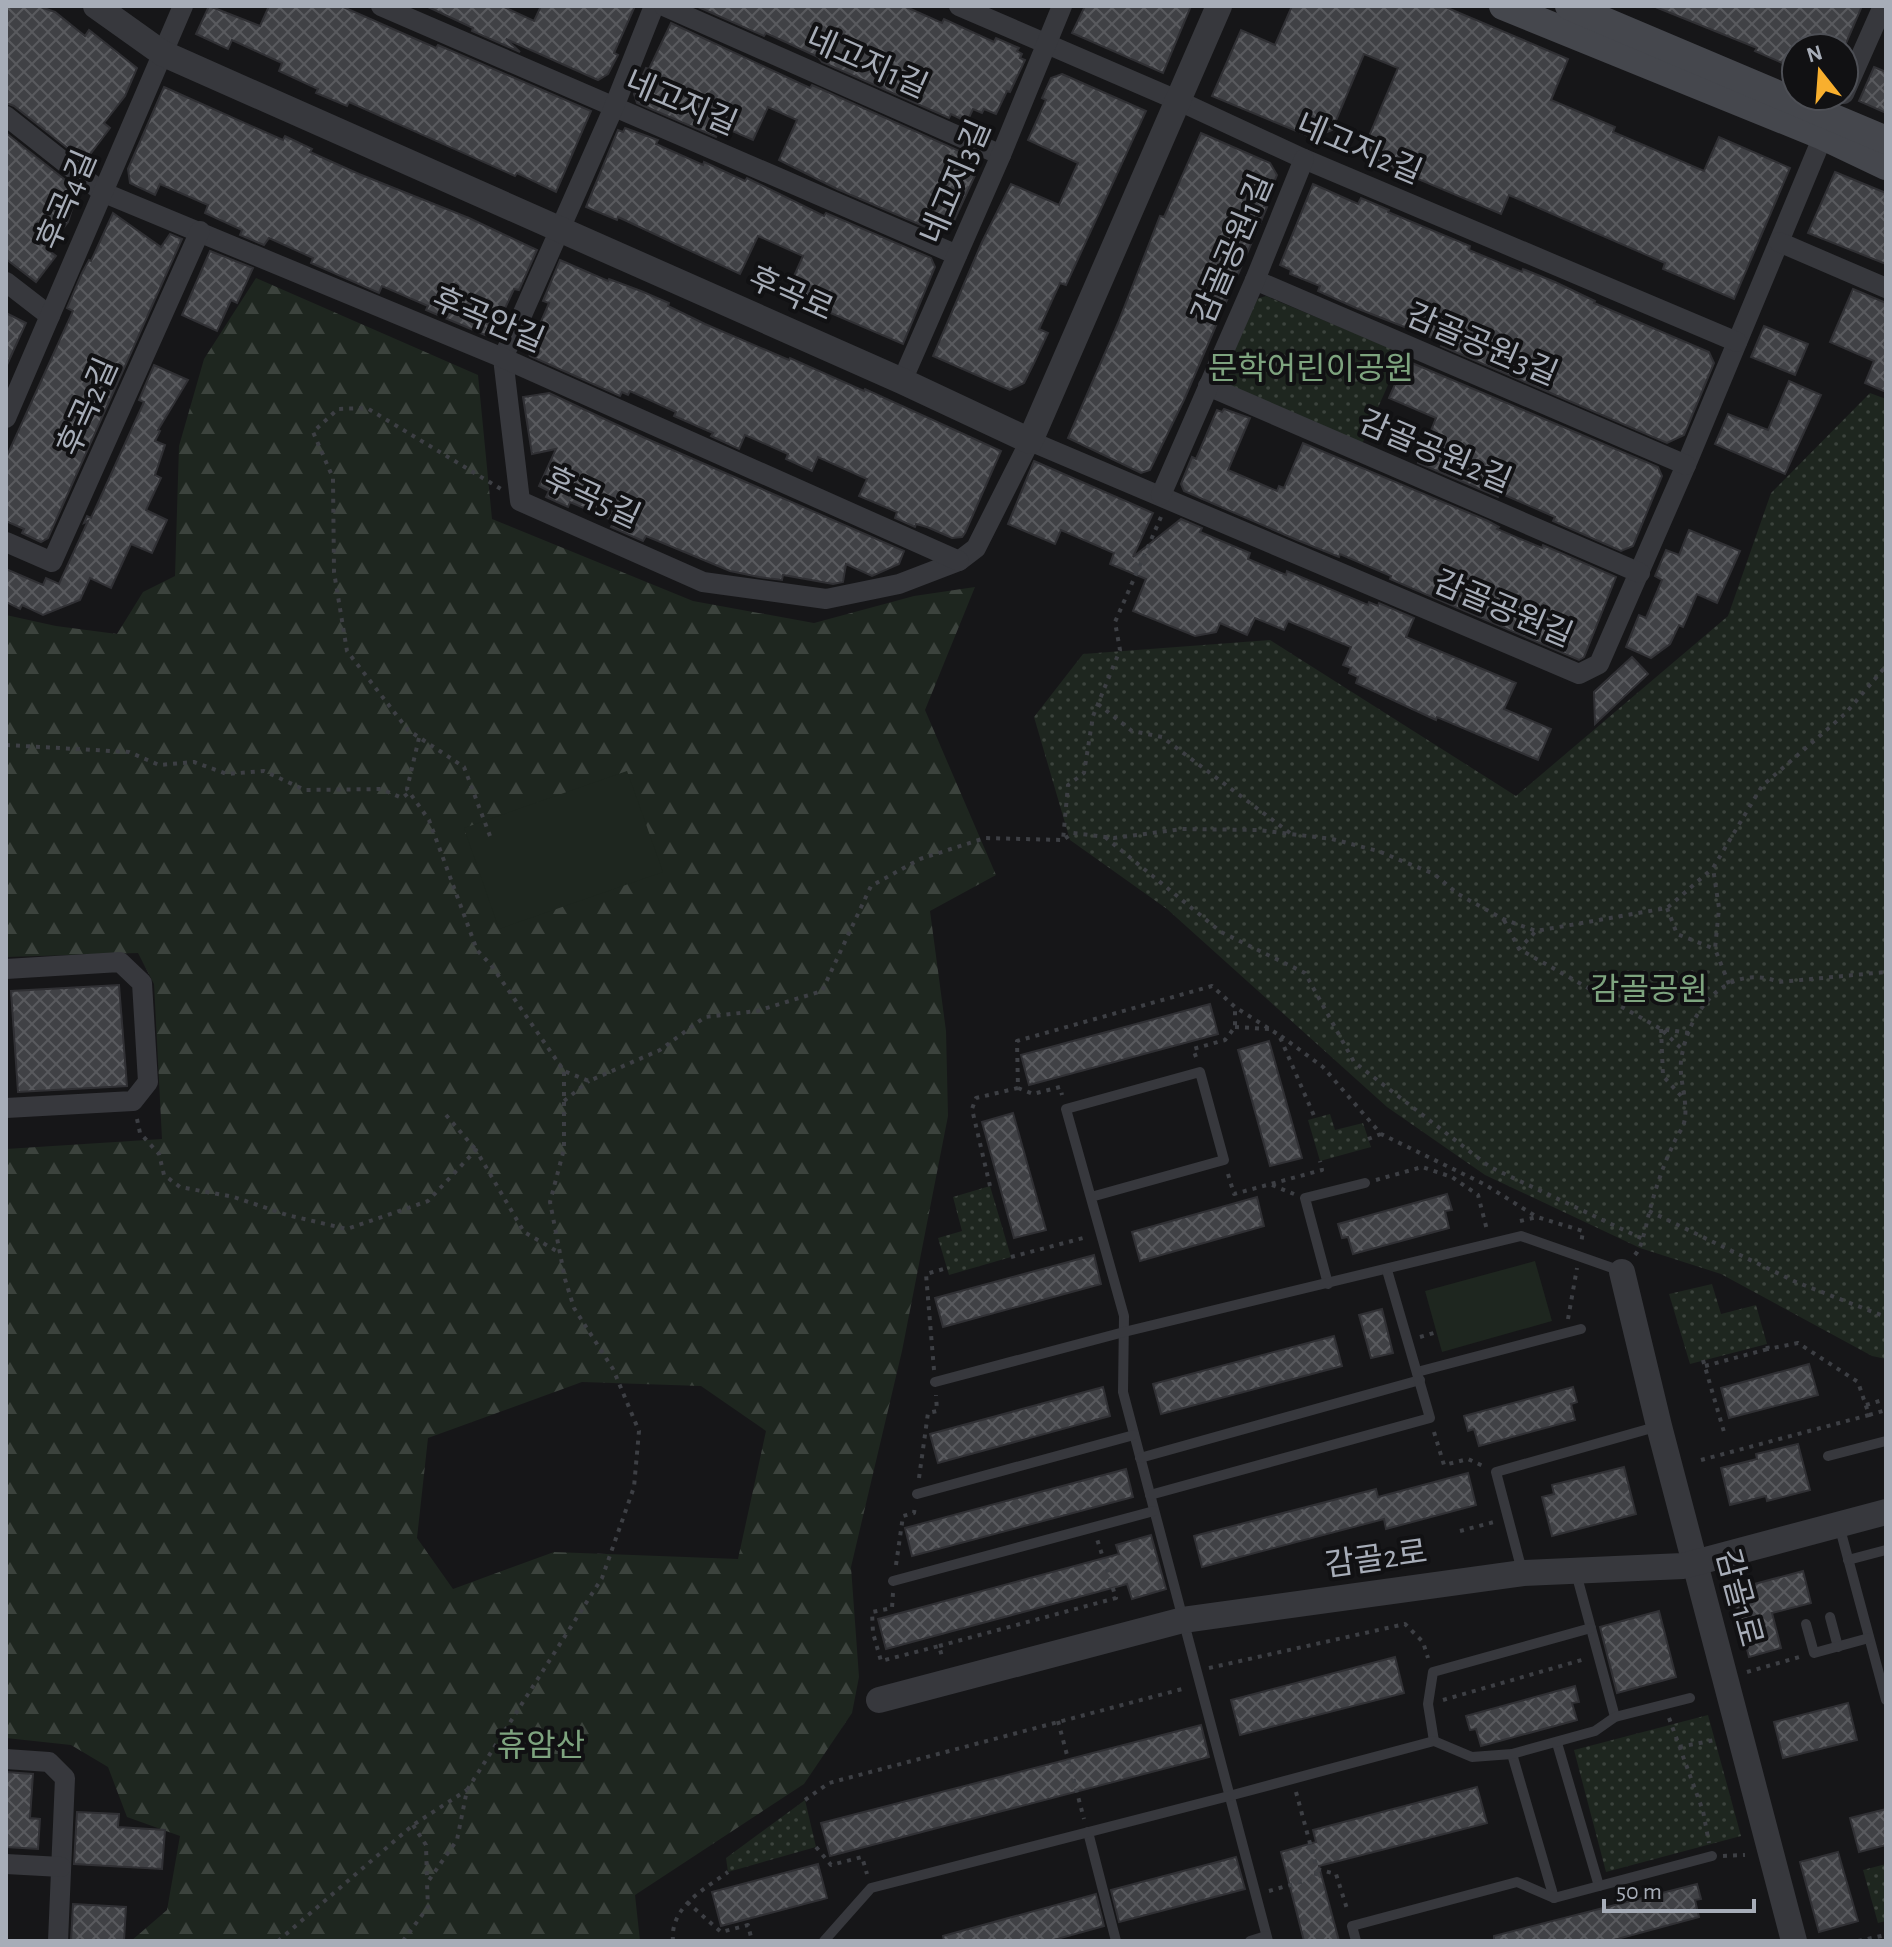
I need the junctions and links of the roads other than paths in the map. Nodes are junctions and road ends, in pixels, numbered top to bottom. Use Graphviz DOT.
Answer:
graph roads {
  1 [pos="96,6"];
  2 [pos="183,6"];
  3 [pos="381,6"];
  4 [pos="654,6"];
  5 [pos="664,6"];
  6 [pos="959,6"];
  7 [pos="1062,6"];
  8 [pos="1219,6"];
  9 [pos="1503,6"];
  10 [pos="1571,6"];
  11 [pos="1883,6"];
  12 [pos="1047,45"];
  13 [pos="162,53"];
  14 [pos="1860,57"];
  15 [pos="1780,89"];
  16 [pos="1780,93"];
  17 [pos="1179,101"];
  18 [pos="614,107"];
  19 [pos="1836,112"];
  20 [pos="1837,112"];
  21 [pos="1838,112"];
  22 [pos="6,116"];
  23 [pos="1886,140"];
  24 [pos="1001,155"];
  25 [pos="1304,159"];
  26 [pos="1886,166"];
  27 [pos="102,192"];
  28 [pos="559,227"];
  29 [pos="200,231"];
  30 [pos="1779,242"];
  31 [pos="957,255"];
  32 [pos="1255,280"];
  33 [pos="6,282"];
  34 [pos="1886,288"];
  35 [pos="50,316"];
  36 [pos="1737,342"];
  37 [pos="503,358"];
  38 [pos="902,381"];
  39 [pos="1208,386"];
  40 [pos="6,418"];
  41 [pos="1030,441"];
  42 [pos="1686,465"];
  43 [pos="1165,497"];
  44 [pos="6,542"];
  45 [pos="959,561"];
  46 [pos="1640,573"];
  47 [pos="6,969"];
  48 [pos="6,1108"];
  49 [pos="1365,1183"];
  50 [pos="1091,1197"];
  51 [pos="1387,1270"];
  52 [pos="1622,1272"];
  53 [pos="1328,1284"];
  54 [pos="1581,1329"];
  55 [pos="1124,1332"];
  56 [pos="1418,1376"];
  57 [pos="935,1382"];
  58 [pos="1659,1426"];
  59 [pos="1134,1435"];
  60 [pos="1886,1441"];
  61 [pos="1828,1456"];
  62 [pos="1140,1458"];
  63 [pos="917,1494"];
  64 [pos="1150,1495"];
  65 [pos="1154,1511"];
  66 [pos="1886,1512"];
  67 [pos="1839,1525"];
  68 [pos="1886,1550"];
  69 [pos="1848,1560"];
  70 [pos="1695,1563"];
  71 [pos="1575,1571"];
  72 [pos="1523,1573"];
  73 [pos="893,1581"];
  74 [pos="1830,1617"];
  75 [pos="1183,1620"];
  76 [pos="1806,1624"];
  77 [pos="1591,1628"];
  78 [pos="1869,1638"];
  79 [pos="1838,1647"];
  80 [pos="1690,1698"];
  81 [pos="879,1700"];
  82 [pos="1886,1700"];
  83 [pos="1615,1717"];
  84 [pos="1434,1741"];
  85 [pos="1557,1743"];
  86 [pos="1512,1754"];
  87 [pos="6,1759"];
  88 [pos="1229,1796"];
  89 [pos="1088,1832"];
  90 [pos="1712,1856"];
  91 [pos="6,1864"];
  92 [pos="61,1867"];
  93 [pos="1599,1886"];
  94 [pos="1554,1898"];
  95 [pos="1267,1939"];
  96 [pos="58,1941"];
  97 [pos="824,1941"];
  98 [pos="1116,1941"];
  99 [pos="1250,1941"];
  100 [pos="1356,1941"];
  101 [pos="1794,1941"];
  1 -- 13 [label="street, 후곡로"];
  2 -- 13 [label="street, 후곡4길"];
  3 -- 18 [label="street, 네고지길"];
  4 -- 18 [label="street, 후곡5길"];
  5 -- 24 [label="street, 네고지1길"];
  6 -- 12 [label="street, 네고지2길"];
  7 -- 12 [label="street, 네고지3길"];
  8 -- 17 [label="street"];
  9 -- 16 [label="main road"];
  10 -- 15 [label="main road"];
  11 -- 14 [label="street, 감골공원길"];
  12 -- 17 [label="street, 네고지2길"];
  12 -- 24 [label="street, 네고지3길"];
  13 -- 27 [label="street, 후곡4길"];
  13 -- 28 [label="street, 후곡로"];
  17 -- 25 [label="street, 네고지2길"];
  17 -- 41 [label="street"];
  18 -- 28 [label="street, 후곡5길"];
  18 -- 31 [label="street, 네고지길"];
  19 -- 30 [label="street, 감골공원길"];
  20 -- 26 [label="main road"];
  21 -- 23 [label="main road"];
  22 -- 27 [label="street, 후곡안길"];
  24 -- 31 [label="street, 네고지3길"];
  25 -- 32 [label="street, 감골공원1길"];
  25 -- 36 [label="street, 네고지2길"];
  27 -- 29 [label="street, 후곡안길"];
  27 -- 35 [label="street, 후곡4길"];
  28 -- 37 [label="street, 후곡5길"];
  28 -- 38 [label="street, 후곡로"];
  29 -- 37 [label="street, 후곡안길"];
  29 -- 44 [label="street, 후곡2길"];
  30 -- 34 [label="street"];
  30 -- 36 [label="street, 감골공원길"];
  31 -- 38 [label="street, 네고지3길"];
  32 -- 39 [label="street, 감골공원1길"];
  32 -- 42 [label="street, 감골공원3길"];
  33 -- 35 [label="street"];
  35 -- 40 [label="street, 후곡4길"];
  36 -- 42 [label="street, 감골공원길"];
  37 -- 45 [label="street, 후곡안길"];
  37 -- 45 [label="street, 후곡5길"];
  38 -- 41 [label="street, 후곡로"];
  39 -- 43 [label="street, 감골공원1길"];
  39 -- 46 [label="street, 감골공원2길"];
  41 -- 43 [label="street, 감골공원길"];
  41 -- 45 [label="street, 후곡5길"];
  42 -- 46 [label="street, 감골공원길"];
  43 -- 46 [label="street, 감골공원길"];
  47 -- 48 [label="street"];
  49 -- 53 [label="lane"];
  50 -- 50 [label="lane"];
  50 -- 55 [label="lane"];
  51 -- 52 [label="lane"];
  51 -- 53 [label="lane"];
  51 -- 56 [label="lane"];
  52 -- 58 [label="street, 감골1로"];
  53 -- 55 [label="lane"];
  54 -- 56 [label="lane"];
  55 -- 57 [label="lane"];
  55 -- 59 [label="lane"];
  56 -- 62 [label="lane"];
  56 -- 64 [label="lane"];
  58 -- 70 [label="street, 감골1로"];
  58 -- 72 [label="lane"];
  59 -- 62 [label="lane"];
  59 -- 63 [label="lane"];
  60 -- 61 [label="lane"];
  62 -- 64 [label="lane"];
  64 -- 65 [label="lane"];
  65 -- 73 [label="lane"];
  65 -- 75 [label="lane"];
  66 -- 67 [label="street, 감골2로"];
  67 -- 69 [label="lane"];
  67 -- 70 [label="street, 감골2로"];
  68 -- 69 [label="lane"];
  69 -- 78 [label="lane"];
  70 -- 71 [label="street, 감골2로"];
  70 -- 101 [label="street, 감골1로"];
  71 -- 72 [label="street, 감골2로"];
  71 -- 77 [label="lane"];
  72 -- 75 [label="street, 감골2로"];
  74 -- 79 [label="lane"];
  75 -- 81 [label="street, 감골2로"];
  75 -- 88 [label="lane"];
  76 -- 79 [label="lane"];
  77 -- 83 [label="lane"];
  77 -- 84 [label="lane"];
  78 -- 79 [label="lane"];
  78 -- 82 [label="lane"];
  80 -- 83 [label="lane"];
  83 -- 85 [label="lane"];
  84 -- 86 [label="lane"];
  84 -- 88 [label="lane"];
  85 -- 86 [label="lane"];
  85 -- 93 [label="lane"];
  86 -- 94 [label="lane"];
  87 -- 92 [label="street"];
  88 -- 89 [label="lane"];
  88 -- 95 [label="lane"];
  89 -- 97 [label="lane"];
  89 -- 98 [label="lane"];
  90 -- 93 [label="lane"];
  91 -- 92 [label="street"];
  92 -- 96 [label="street"];
  93 -- 94 [label="lane"];
  94 -- 100 [label="lane"];
  95 -- 99 [label="lane"];
}
